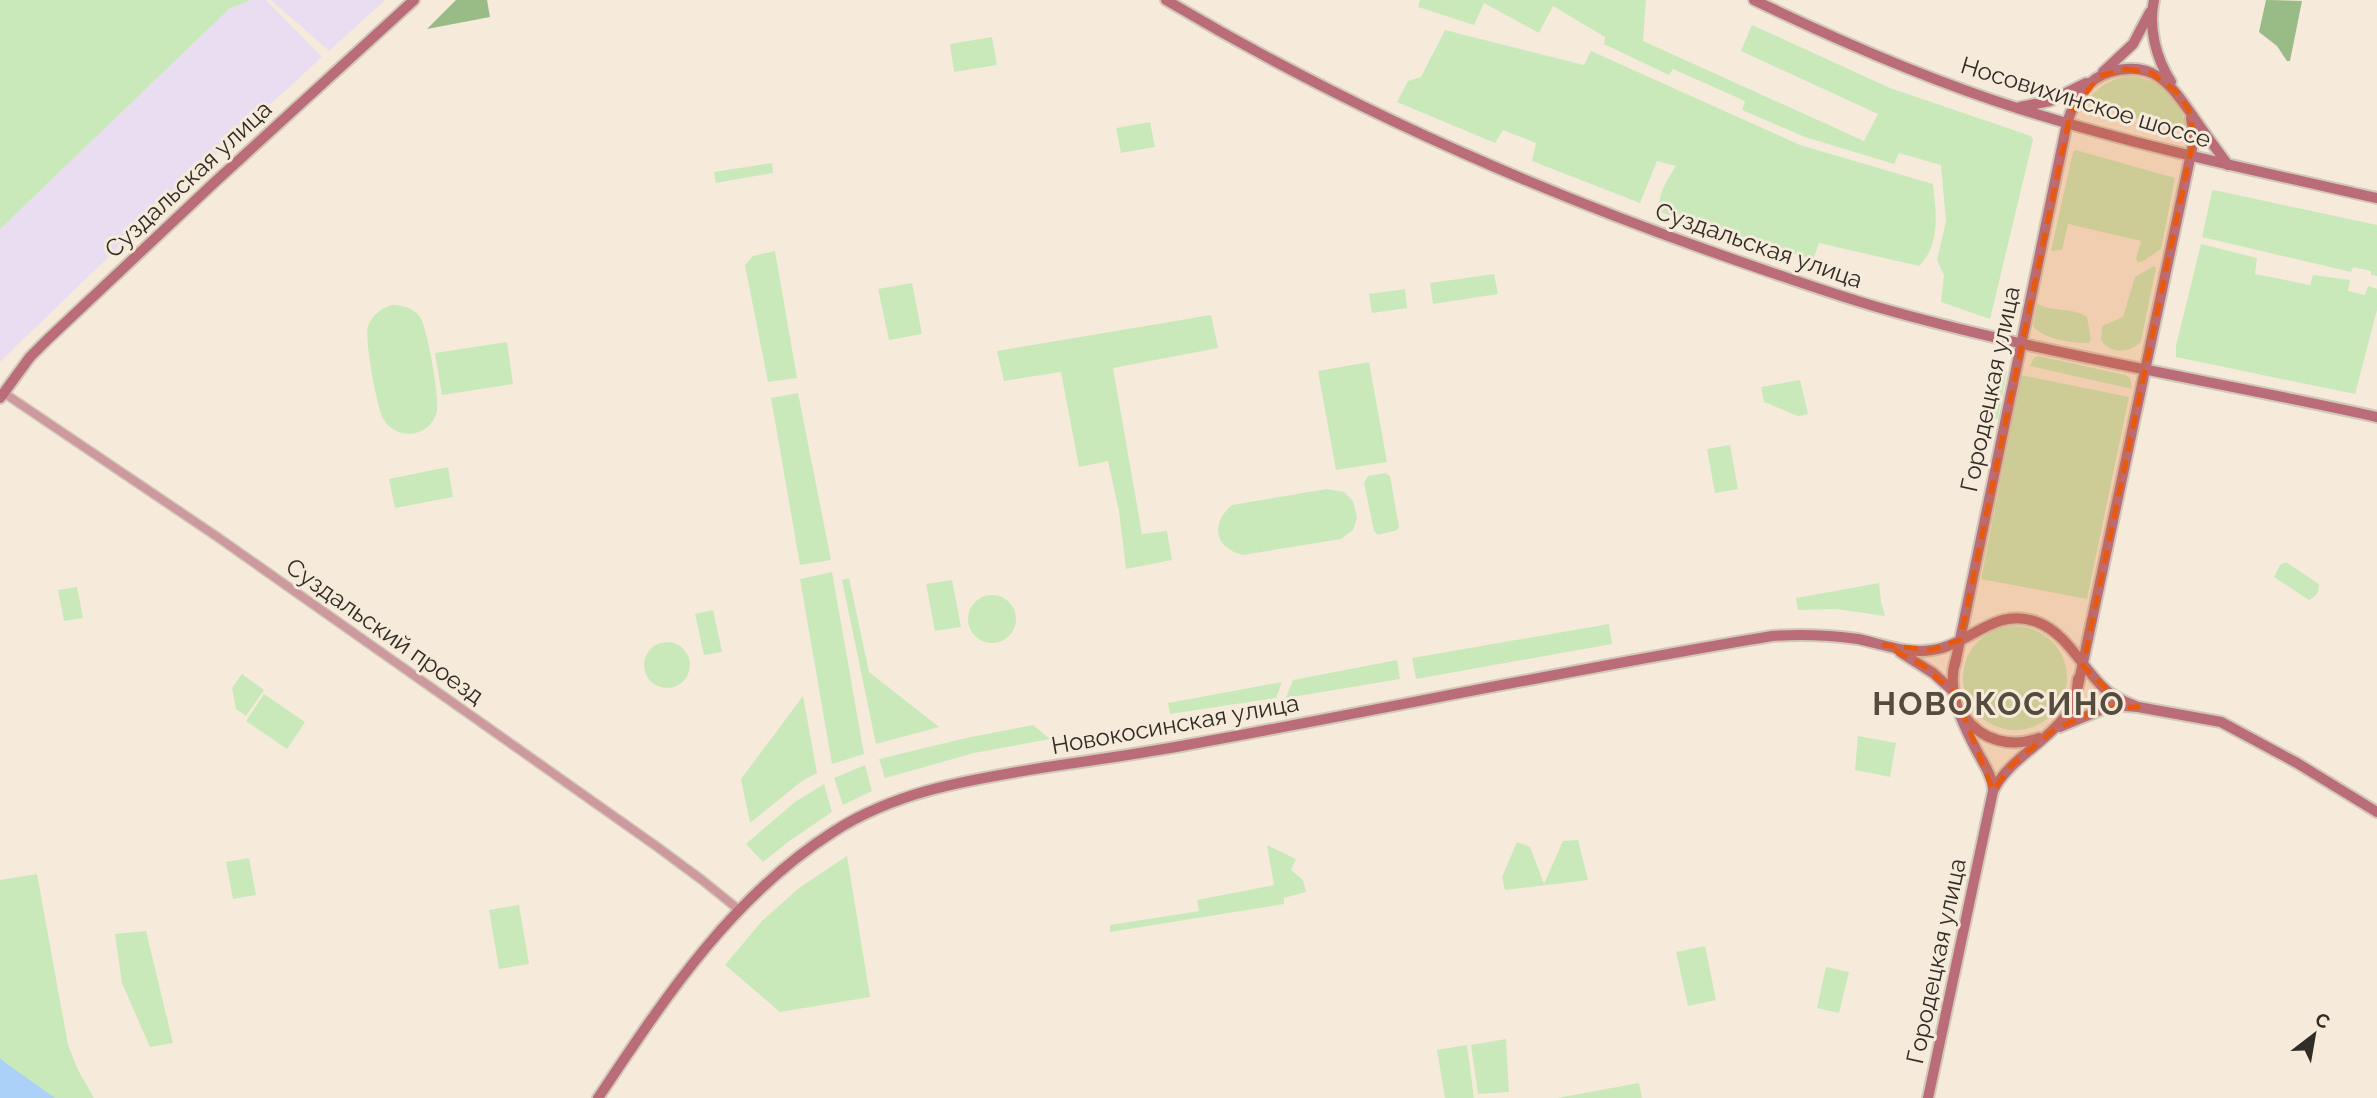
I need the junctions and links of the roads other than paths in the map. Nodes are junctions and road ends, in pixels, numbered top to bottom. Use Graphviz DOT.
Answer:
graph roads {
  1 [pos="414,0"];
  2 [pos="1166,0"];
  3 [pos="1754,0"];
  4 [pos="2154,3"];
  5 [pos="2096,78"];
  6 [pos="2178,93"];
  7 [pos="2017,108"];
  8 [pos="2190,112"];
  9 [pos="2067,123"];
  10 [pos="2190,156"];
  11 [pos="2228,165"];
  12 [pos="2377,198"];
  13 [pos="2021,342"];
  14 [pos="2145,369"];
  15 [pos="2,396"];
  16 [pos="2377,417"];
  17 [pos="1984,626"];
  18 [pos="1960,640"];
  19 [pos="1884,645"];
  20 [pos="2067,645"];
  21 [pos="1955,664"];
  22 [pos="2083,666"];
  23 [pos="2078,686"];
  24 [pos="1955,693"];
  25 [pos="1958,705"];
  26 [pos="2138,707"];
  27 [pos="2051,732"];
  28 [pos="1993,791"];
  29 [pos="2377,812"];
  30 [pos="738,909"];
  31 [pos="598,1098"];
  32 [pos="1928,1098"];
  1 -- 15 [label="street, Суздальская улица"];
  2 -- 13 [label="street, Суздальская улица"];
  3 -- 7 [label="street, Носовихинское шоссе"];
  4 -- 5 [label="street"];
  4 -- 6 [label="street"];
  5 -- 6 [label="street"];
  5 -- 7 [label="street"];
  5 -- 9 [label="street, Городецкая улица"];
  6 -- 8 [label="street"];
  7 -- 9 [label="street, Носовихинское шоссе"];
  8 -- 10 [label="street"];
  8 -- 11 [label="street"];
  9 -- 10 [label="street, Носовихинское шоссе"];
  9 -- 13 [label="street, Городецкая улица"];
  10 -- 11 [label="street, Носовихинское шоссе"];
  10 -- 14 [label="street"];
  11 -- 12 [label="street, Носовихинское шоссе"];
  13 -- 14 [label="street, Суздальская улица"];
  13 -- 18 [label="street, Городецкая улица"];
  14 -- 16 [label="street, Суздальская улица"];
  14 -- 22 [label="street"];
  15 -- 30 [label="street, Суздальский проезд"];
  17 -- 18 [label="street, Новокосинская улица"];
  17 -- 20 [label="street"];
  17 -- 21 [label="street"];
  18 -- 19 [label="street, Новокосинская улица"];
  18 -- 21 [label="street, Городецкая улица"];
  19 -- 24 [label="street"];
  19 -- 30 [label="street, Новокосинская улица"];
  20 -- 22 [label="street"];
  20 -- 23 [label="street"];
  21 -- 24 [label="street"];
  22 -- 23 [label="street"];
  22 -- 26 [label="street"];
  23 -- 27 [label="street"];
  24 -- 25 [label="street"];
  25 -- 27 [label="street"];
  25 -- 28 [label="street"];
  26 -- 27 [label="street"];
  26 -- 29 [label="street"];
  27 -- 28 [label="street"];
  28 -- 32 [label="street, Городецкая улица"];
  30 -- 31 [label="street, Новокосинская улица"];
}
